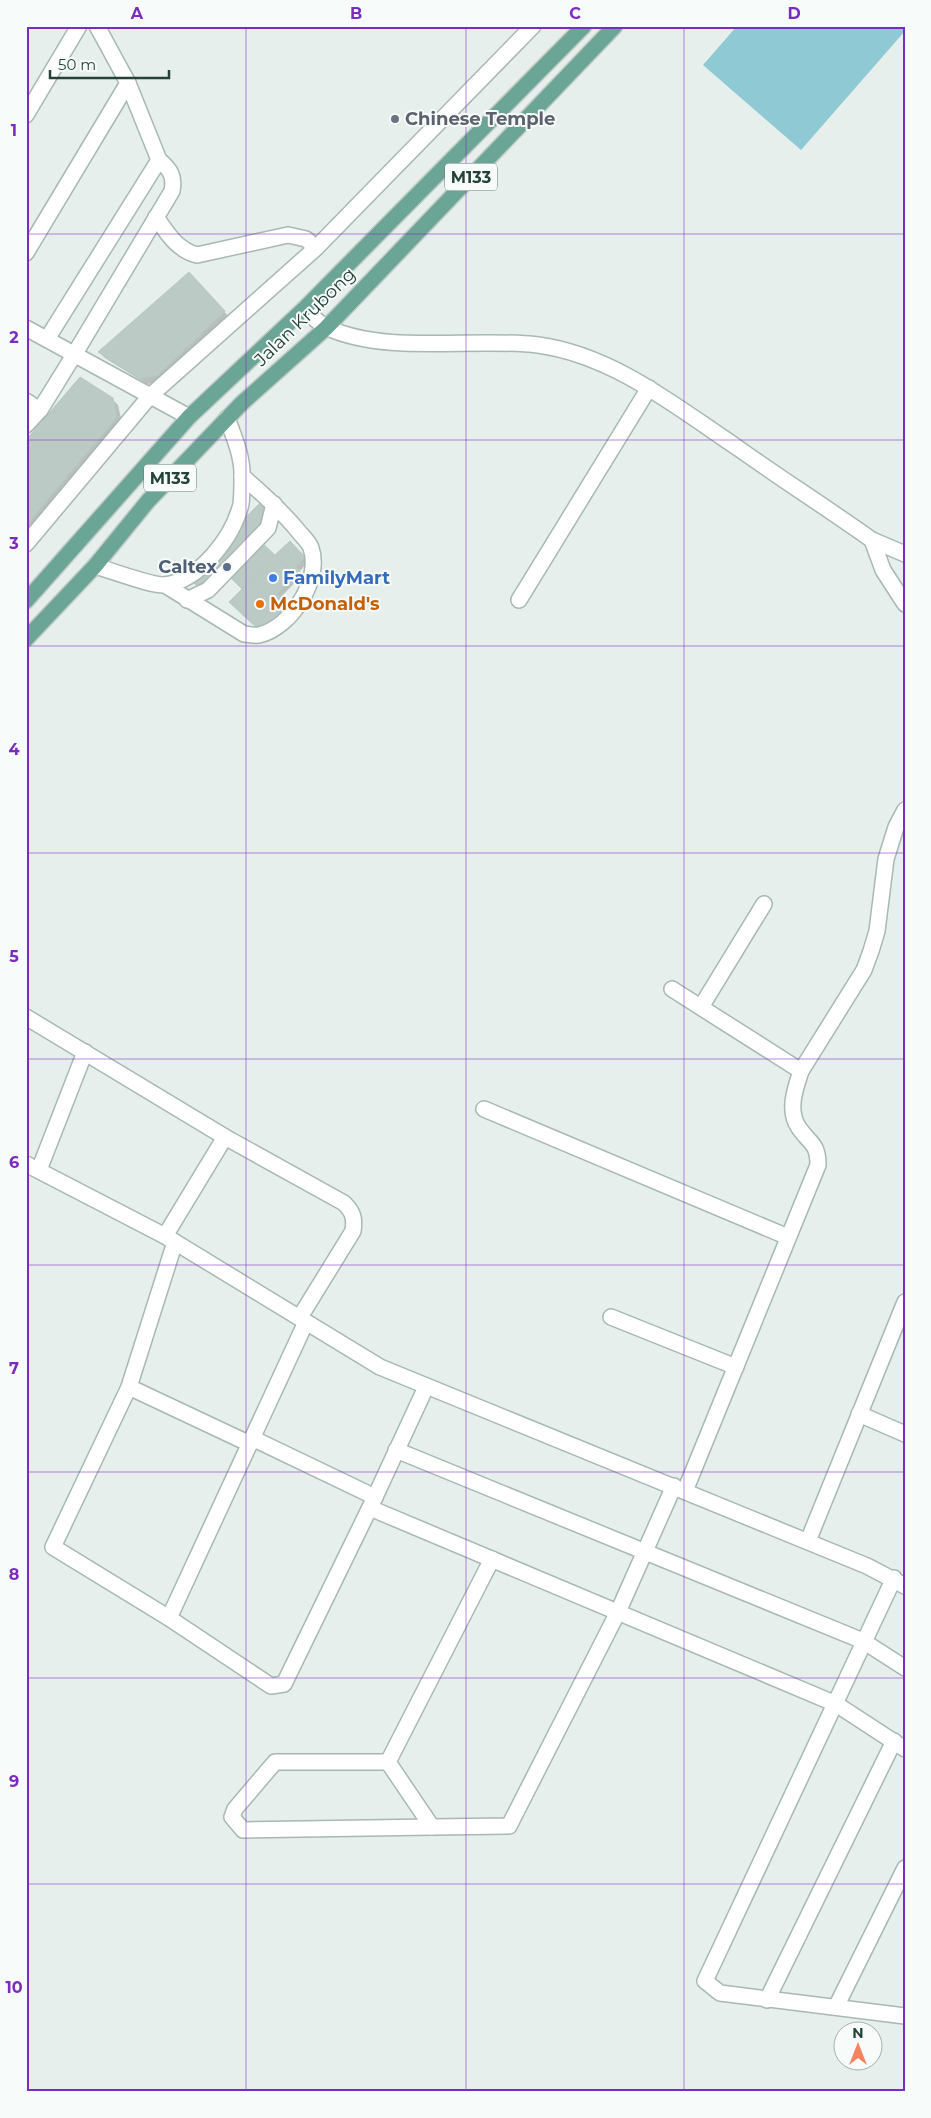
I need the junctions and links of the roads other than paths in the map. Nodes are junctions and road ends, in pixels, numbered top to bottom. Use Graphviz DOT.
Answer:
graph roads {
  1 [pos="79,26"];
  2 [pos="97,26"];
  3 [pos="533,26"];
  4 [pos="584,26"];
  5 [pos="615,26"];
  6 [pos="128,83"];
  7 [pos="26,115"];
  8 [pos="159,160"];
  9 [pos="156,217"];
  10 [pos="316,248"];
  11 [pos="26,253"];
  12 [pos="304,309"];
  13 [pos="26,328"];
  14 [pos="326,328"];
  15 [pos="47,339"];
  16 [pos="74,355"];
  17 [pos="649,388"];
  18 [pos="150,396"];
  19 [pos="26,401"];
  20 [pos="40,410"];
  21 [pos="189,417"];
  22 [pos="227,418"];
  23 [pos="26,425"];
  24 [pos="242,476"];
  25 [pos="274,504"];
  26 [pos="872,540"];
  27 [pos="26,544"];
  28 [pos="905,554"];
  29 [pos="95,566"];
  30 [pos="165,585"];
  31 [pos="187,600"];
  32 [pos="519,600"];
  33 [pos="26,601"];
  34 [pos="905,604"];
  35 [pos="26,639"];
  36 [pos="905,810"];
  37 [pos="764,904"];
  38 [pos="672,989"];
  39 [pos="701,1007"];
  40 [pos="26,1017"];
  41 [pos="85,1052"];
  42 [pos="802,1071"];
  43 [pos="484,1109"];
  44 [pos="225,1137"];
  45 [pos="33,1167"];
  46 [pos="788,1237"];
  47 [pos="170,1239"];
  48 [pos="905,1302"];
  49 [pos="611,1317"];
  50 [pos="303,1320"];
  51 [pos="736,1367"];
  52 [pos="129,1387"];
  53 [pos="426,1387"];
  54 [pos="859,1414"];
  55 [pos="905,1434"];
  56 [pos="251,1441"];
  57 [pos="396,1450"];
  58 [pos="680,1489"];
  59 [pos="372,1503"];
  60 [pos="808,1541"];
  61 [pos="646,1550"];
  62 [pos="492,1559"];
  63 [pos="899,1582"];
  64 [pos="618,1612"];
  65 [pos="169,1618"];
  66 [pos="863,1641"];
  67 [pos="905,1668"];
  68 [pos="836,1704"];
  69 [pos="899,1745"];
  70 [pos="388,1762"];
  71 [pos="432,1827"];
  72 [pos="905,1868"];
  73 [pos="767,2000"];
  74 [pos="836,2007"];
  75 [pos="905,2016"];
  1 -- 7 [label="street"];
  2 -- 6 [label="street"];
  3 -- 10 [label="street"];
  4 -- 12 [label="main road, Jalan Krubong / M133"];
  5 -- 14 [label="main road, Jalan Krubong / M133"];
  6 -- 8 [label="street"];
  6 -- 11 [label="street"];
  8 -- 9 [label="street"];
  8 -- 15 [label="street"];
  9 -- 10 [label="street"];
  9 -- 16 [label="street"];
  10 -- 18 [label="street"];
  12 -- 14 [label="street"];
  12 -- 21 [label="main road, Jalan Krubong / M133"];
  13 -- 15 [label="street"];
  14 -- 17 [label="street"];
  14 -- 22 [label="main road, Jalan Krubong / M133"];
  15 -- 16 [label="street"];
  16 -- 18 [label="street"];
  16 -- 20 [label="street"];
  17 -- 26 [label="street"];
  17 -- 32 [label="street"];
  18 -- 21 [label="street"];
  18 -- 27 [label="street"];
  19 -- 20 [label="street"];
  20 -- 23 [label="street"];
  21 -- 33 [label="main road, Jalan Krubong / M133"];
  22 -- 24 [label="street"];
  22 -- 29 [label="main road, Jalan Krubong / M133"];
  24 -- 25 [label="street"];
  24 -- 30 [label="street"];
  25 -- 31 [label="street"];
  25 -- 31 [label="street"];
  26 -- 28 [label="street"];
  26 -- 34 [label="street"];
  29 -- 30 [label="street"];
  29 -- 35 [label="main road, Jalan Krubong / M133"];
  30 -- 31 [label="street"];
  36 -- 42 [label="street"];
  37 -- 39 [label="street"];
  38 -- 39 [label="street"];
  39 -- 42 [label="street"];
  40 -- 41 [label="street"];
  41 -- 44 [label="street"];
  41 -- 45 [label="street"];
  42 -- 46 [label="street"];
  43 -- 46 [label="street"];
  44 -- 47 [label="street"];
  44 -- 50 [label="street"];
  45 -- 47 [label="street"];
  46 -- 51 [label="street"];
  47 -- 50 [label="street"];
  47 -- 52 [label="street"];
  48 -- 54 [label="street"];
  49 -- 51 [label="street"];
  50 -- 53 [label="street"];
  50 -- 56 [label="street"];
  51 -- 58 [label="street"];
  52 -- 56 [label="street"];
  52 -- 65 [label="street"];
  53 -- 57 [label="street"];
  53 -- 58 [label="street"];
  54 -- 55 [label="street"];
  54 -- 60 [label="street"];
  56 -- 59 [label="street"];
  56 -- 65 [label="street"];
  57 -- 59 [label="street"];
  57 -- 61 [label="street"];
  58 -- 60 [label="street"];
  58 -- 61 [label="street"];
  59 -- 62 [label="street"];
  59 -- 65 [label="street"];
  60 -- 63 [label="street"];
  61 -- 64 [label="street"];
  61 -- 66 [label="street"];
  62 -- 64 [label="street"];
  62 -- 70 [label="street"];
  63 -- 66 [label="street"];
  64 -- 68 [label="street"];
  64 -- 71 [label="street"];
  66 -- 67 [label="street"];
  66 -- 68 [label="street"];
  68 -- 69 [label="street"];
  68 -- 73 [label="street"];
  69 -- 73 [label="street"];
  70 -- 71 [label="street"];
  70 -- 71 [label="street"];
  72 -- 74 [label="street"];
  73 -- 74 [label="street"];
  74 -- 75 [label="street"];
}
